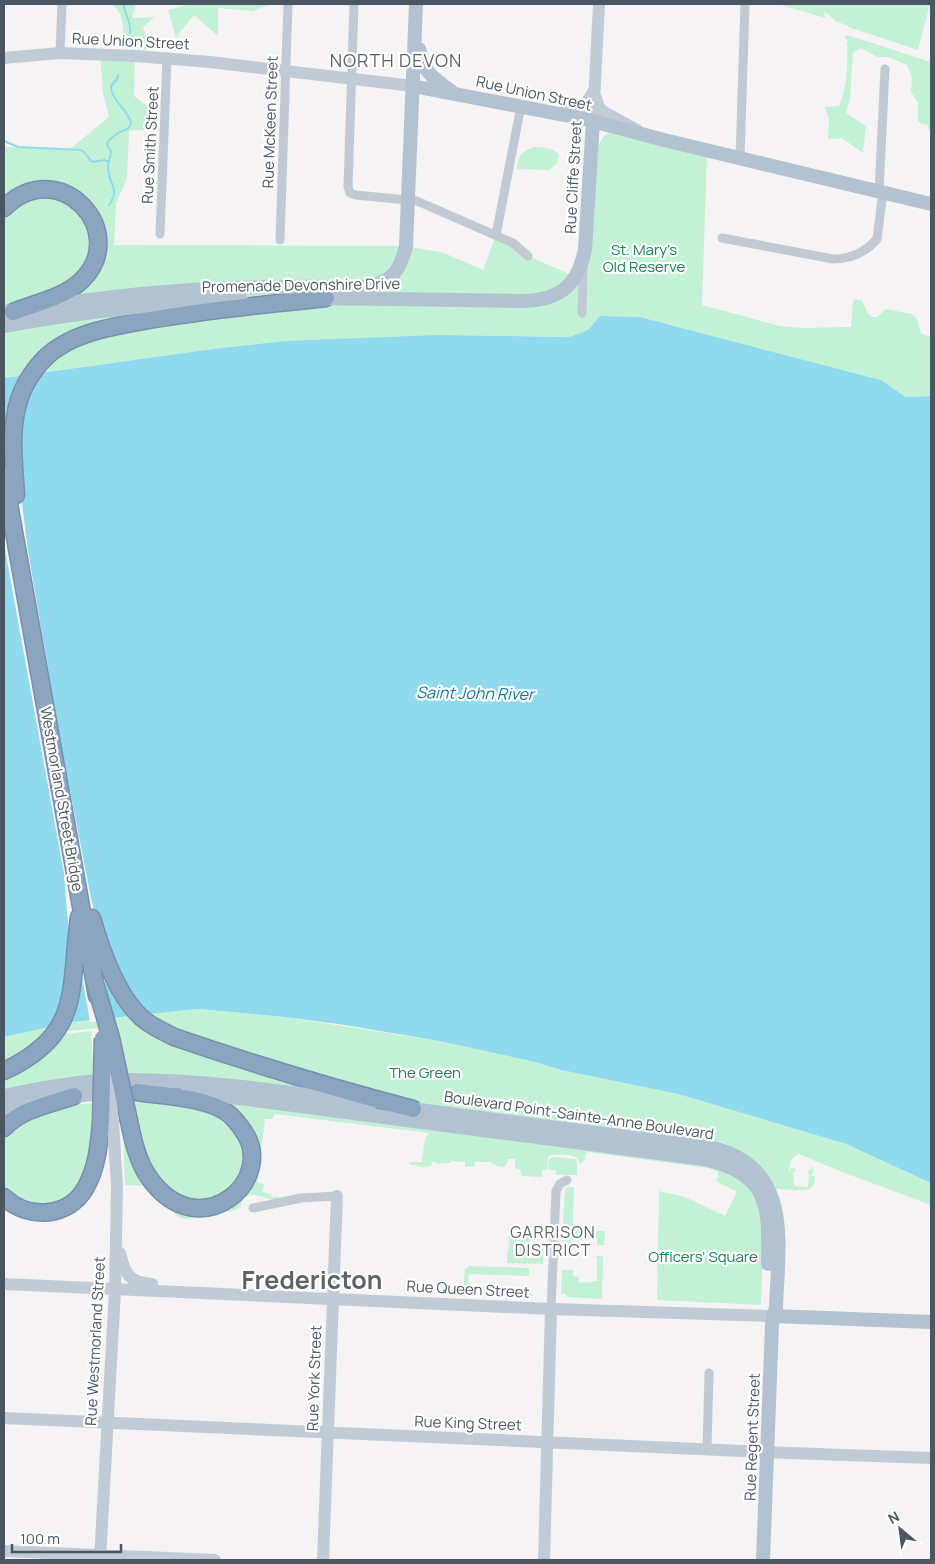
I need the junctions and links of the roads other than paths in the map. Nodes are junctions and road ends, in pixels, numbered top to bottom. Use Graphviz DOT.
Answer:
graph roads {
  1 [pos="62,4"];
  2 [pos="288,4"];
  3 [pos="354,4"];
  4 [pos="416,4"];
  5 [pos="599,4"];
  6 [pos="745,4"];
  7 [pos="416,31"];
  8 [pos="60,53"];
  9 [pos="4,58"];
  10 [pos="167,58"];
  11 [pos="885,69"];
  12 [pos="285,70"];
  13 [pos="351,78"];
  14 [pos="413,86"];
  15 [pos="594,90"];
  16 [pos="454,93"];
  17 [pos="521,106"];
  18 [pos="559,113"];
  19 [pos="593,121"];
  20 [pos="619,128"];
  21 [pos="644,134"];
  22 [pos="740,158"];
  23 [pos="590,175"];
  24 [pos="882,191"];
  25 [pos="408,200"];
  26 [pos="931,204"];
  27 [pos="4,208"];
  28 [pos="160,234"];
  29 [pos="496,235"];
  30 [pos="722,238"];
  31 [pos="280,240"];
  32 [pos="528,256"];
  33 [pos="583,262"];
  34 [pos="326,298"];
  35 [pos="8,313"];
  36 [pos="582,313"];
  37 [pos="4,326"];
  38 [pos="4,476"];
  39 [pos="4,512"];
  40 [pos="18,553"];
  41 [pos="77,882"];
  42 [pos="80,902"];
  43 [pos="95,983"];
  44 [pos="4,1071"];
  45 [pos="137,1092"];
  46 [pos="4,1096"];
  47 [pos="74,1096"];
  48 [pos="4,1108"];
  49 [pos="413,1109"];
  50 [pos="114,1122"];
  51 [pos="4,1128"];
  52 [pos="567,1180"];
  53 [pos="336,1196"];
  54 [pos="4,1197"];
  55 [pos="253,1208"];
  56 [pos="116,1234"];
  57 [pos="4,1284"];
  58 [pos="115,1290"];
  59 [pos="175,1292"];
  60 [pos="777,1296"];
  61 [pos="333,1299"];
  62 [pos="551,1309"];
  63 [pos="773,1316"];
  64 [pos="805,1317"];
  65 [pos="931,1322"];
  66 [pos="709,1373"];
  67 [pos="4,1418"];
  68 [pos="108,1422"];
  69 [pos="328,1433"];
  70 [pos="547,1442"];
  71 [pos="707,1449"];
  72 [pos="768,1451"];
  73 [pos="931,1458"];
  74 [pos="4,1551"];
  75 [pos="100,1558"];
  76 [pos="215,1560"];
  77 [pos="323,1560"];
  78 [pos="544,1560"];
  79 [pos="763,1560"];
  1 -- 8 [label="street"];
  2 -- 12 [label="street, Rue McKeen Street"];
  3 -- 13 [label="street"];
  4 -- 7 [label="main road"];
  5 -- 15 [label="main road, Rue Cliffe Street"];
  6 -- 22 [label="street"];
  7 -- 14 [label="main road, Promenade Devonshire Drive"];
  7 -- 16 [label="main road"];
  8 -- 9 [label="main road, Rue Union Street"];
  8 -- 10 [label="main road, Rue Union Street"];
  10 -- 12 [label="main road, Rue Union Street"];
  10 -- 28 [label="street, Rue Smith Street"];
  11 -- 24 [label="street"];
  12 -- 13 [label="main road, Rue Union Street"];
  12 -- 31 [label="street, Rue McKeen Street"];
  13 -- 14 [label="main road, Rue Union Street"];
  13 -- 25 [label="street"];
  14 -- 16 [label="main road, Rue Union Street"];
  14 -- 25 [label="main road, Promenade Devonshire Drive"];
  15 -- 18 [label="main road"];
  15 -- 19 [label="main road, Rue Cliffe Street"];
  15 -- 21 [label="main road"];
  16 -- 17 [label="main road, Rue Union Street"];
  17 -- 18 [label="main road, Rue Union Street"];
  17 -- 29 [label="street"];
  18 -- 19 [label="main road, Rue Union Street"];
  19 -- 20 [label="main road, Rue Union Street"];
  19 -- 23 [label="main road, Rue Cliffe Street"];
  20 -- 21 [label="main road, Rue Union Street"];
  20 -- 23 [label="main road"];
  21 -- 22 [label="main road, Rue Union Street"];
  22 -- 24 [label="main road, Rue Union Street"];
  23 -- 33 [label="main road, Rue Cliffe Street"];
  24 -- 26 [label="main road, Rue Union Street"];
  24 -- 30 [label="street"];
  25 -- 29 [label="street"];
  25 -- 35 [label="main road, Promenade Devonshire Drive"];
  27 -- 35 [label="highway"];
  29 -- 32 [label="street"];
  33 -- 34 [label="main road, Promenade Devonshire Drive"];
  33 -- 36 [label="street"];
  34 -- 37 [label="main road, Promenade Devonshire Drive"];
  34 -- 40 [label="highway"];
  38 -- 40 [label="highway, Westmorland Street Bridge"];
  39 -- 40 [label="highway"];
  40 -- 41 [label="highway, Westmorland Street Bridge"];
  41 -- 42 [label="highway, Westmorland Street Bridge"];
  41 -- 49 [label="highway"];
  42 -- 43 [label="highway, Westmorland Street Bridge"];
  42 -- 44 [label="highway"];
  43 -- 50 [label="highway, Westmorland Street Bridge, bridge"];
  43 -- 50 [label="highway, bridge"];
  45 -- 47 [label="main road, Boulevard Point-Sainte-Anne Boulevard"];
  45 -- 50 [label="highway"];
  45 -- 63 [label="main road, Boulevard Point-Sainte-Anne Boulevard"];
  46 -- 49 [label="main road, Boulevard Point-Sainte-Anne Boulevard"];
  47 -- 48 [label="main road, Boulevard Point-Sainte-Anne Boulevard"];
  47 -- 51 [label="highway"];
  49 -- 60 [label="main road, Boulevard Point-Sainte-Anne Boulevard"];
  50 -- 54 [label="highway"];
  50 -- 56 [label="main road, Rue Westmorland Street"];
  52 -- 62 [label="street"];
  53 -- 55 [label="street"];
  53 -- 61 [label="main road, Rue York Street"];
  56 -- 58 [label="main road, Rue Westmorland Street"];
  56 -- 59 [label="main road"];
  57 -- 58 [label="main road, Rue Queen Street"];
  58 -- 59 [label="main road, Rue Queen Street"];
  58 -- 68 [label="main road, Rue Westmorland Street"];
  59 -- 61 [label="main road, Rue Queen Street"];
  60 -- 63 [label="main road, Boulevard Point-Sainte-Anne Boulevard"];
  60 -- 64 [label="main road"];
  61 -- 62 [label="main road, Rue Queen Street"];
  61 -- 69 [label="main road, Rue York Street"];
  62 -- 63 [label="main road, Rue Queen Street"];
  62 -- 70 [label="main road"];
  63 -- 64 [label="main road, Rue Queen Street"];
  63 -- 72 [label="main road, Rue Regent Street"];
  64 -- 65 [label="main road, Rue Queen Street"];
  66 -- 71 [label="street"];
  67 -- 68 [label="main road, Rue King Street"];
  68 -- 69 [label="main road, Rue King Street"];
  68 -- 75 [label="main road, Rue Westmorland Street"];
  69 -- 70 [label="main road, Rue King Street"];
  69 -- 77 [label="main road, Rue York Street"];
  70 -- 71 [label="main road, Rue King Street"];
  70 -- 78 [label="main road"];
  71 -- 72 [label="main road, Rue King Street"];
  72 -- 73 [label="main road, Rue King Street"];
  72 -- 79 [label="main road, Rue Regent Street"];
  74 -- 75 [label="main road"];
  75 -- 76 [label="main road"];
}
